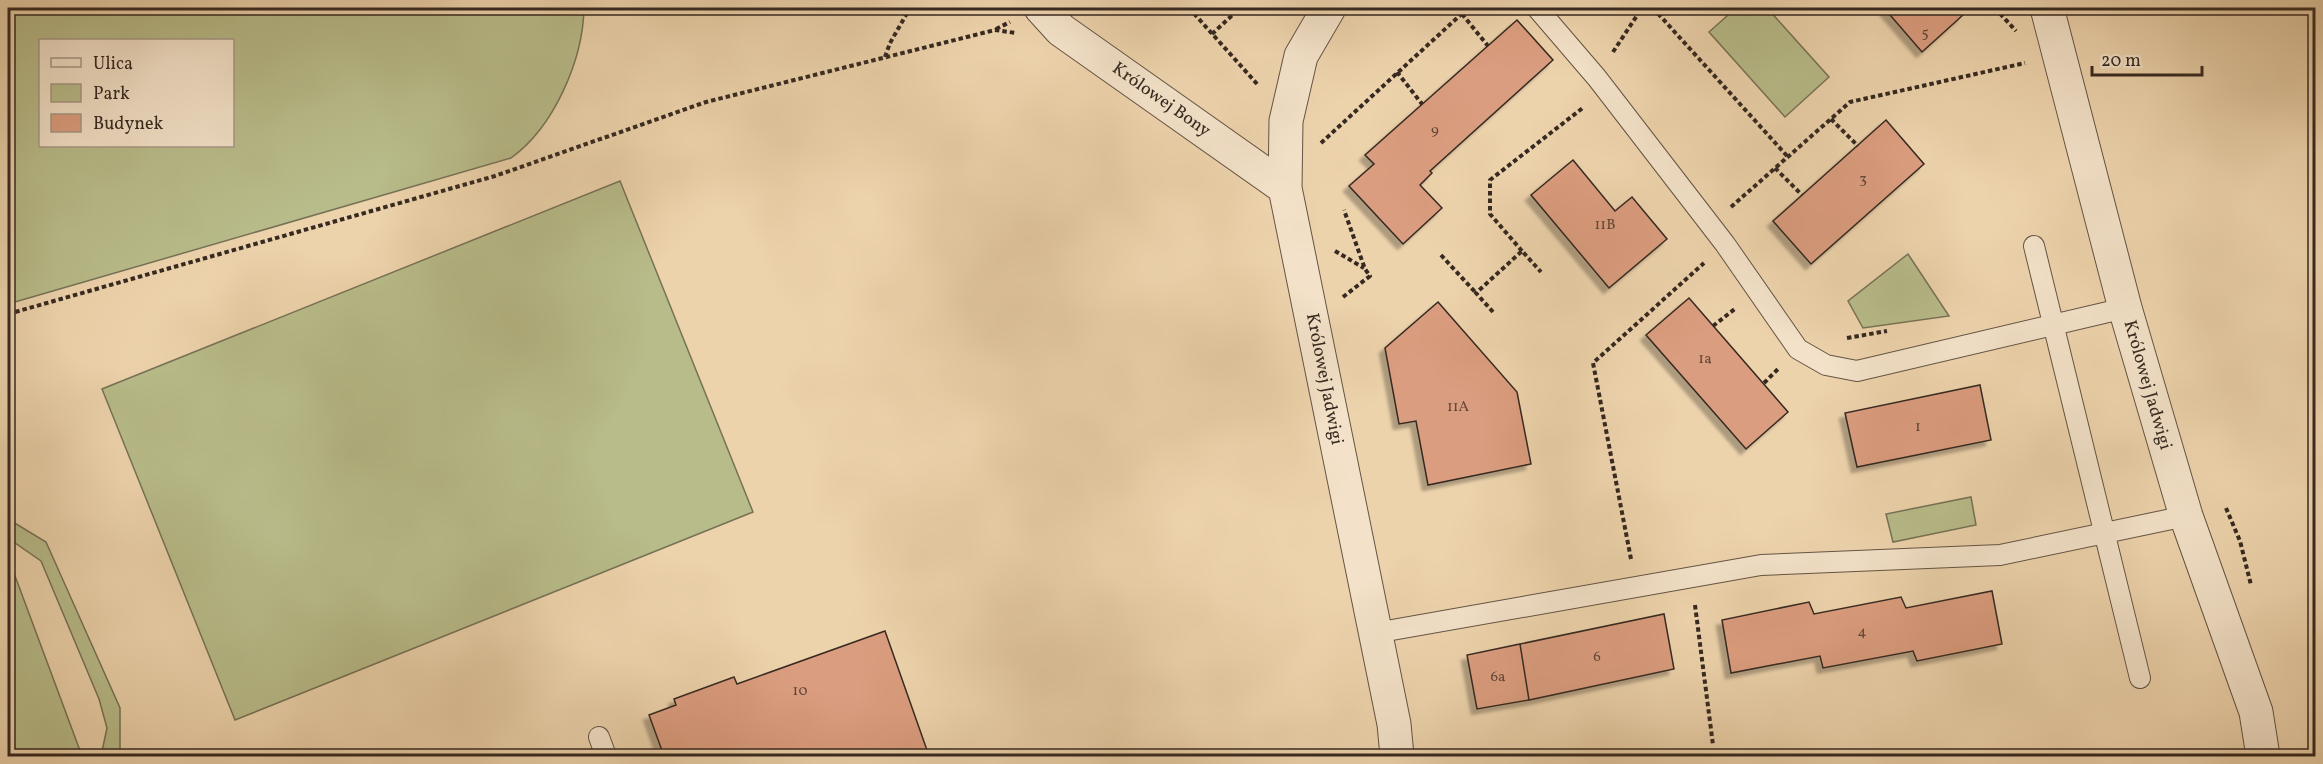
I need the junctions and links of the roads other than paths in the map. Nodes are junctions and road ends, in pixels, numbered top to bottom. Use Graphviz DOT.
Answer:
graph roads {
  1 [pos="1041,8"];
  2 [pos="1329,8"];
  3 [pos="1537,8"];
  4 [pos="2047,8"];
  5 [pos="1285,188"];
  6 [pos="2034,246"];
  7 [pos="2125,308"];
  8 [pos="2054,325"];
  9 [pos="2186,516"];
  10 [pos="2104,533"];
  11 [pos="1375,633"];
  12 [pos="2140,678"];
  13 [pos="599,737"];
  14 [pos="606,756"];
  15 [pos="1396,756"];
  16 [pos="2263,756"];
  1 -- 5 [label="street, Królowej Bony"];
  2 -- 5 [label="street, Królowej Jadwigi"];
  3 -- 8 [label="lane"];
  4 -- 7 [label="street, Królowej Jadwigi"];
  5 -- 11 [label="street, Królowej Jadwigi"];
  6 -- 8 [label="lane"];
  7 -- 8 [label="lane"];
  7 -- 9 [label="street, Królowej Jadwigi"];
  8 -- 10 [label="lane"];
  9 -- 10 [label="lane"];
  9 -- 16 [label="street, Królowej Jadwigi"];
  10 -- 11 [label="lane"];
  10 -- 12 [label="lane"];
  11 -- 15 [label="street, Królowej Jadwigi"];
  13 -- 14 [label="lane"];
}
